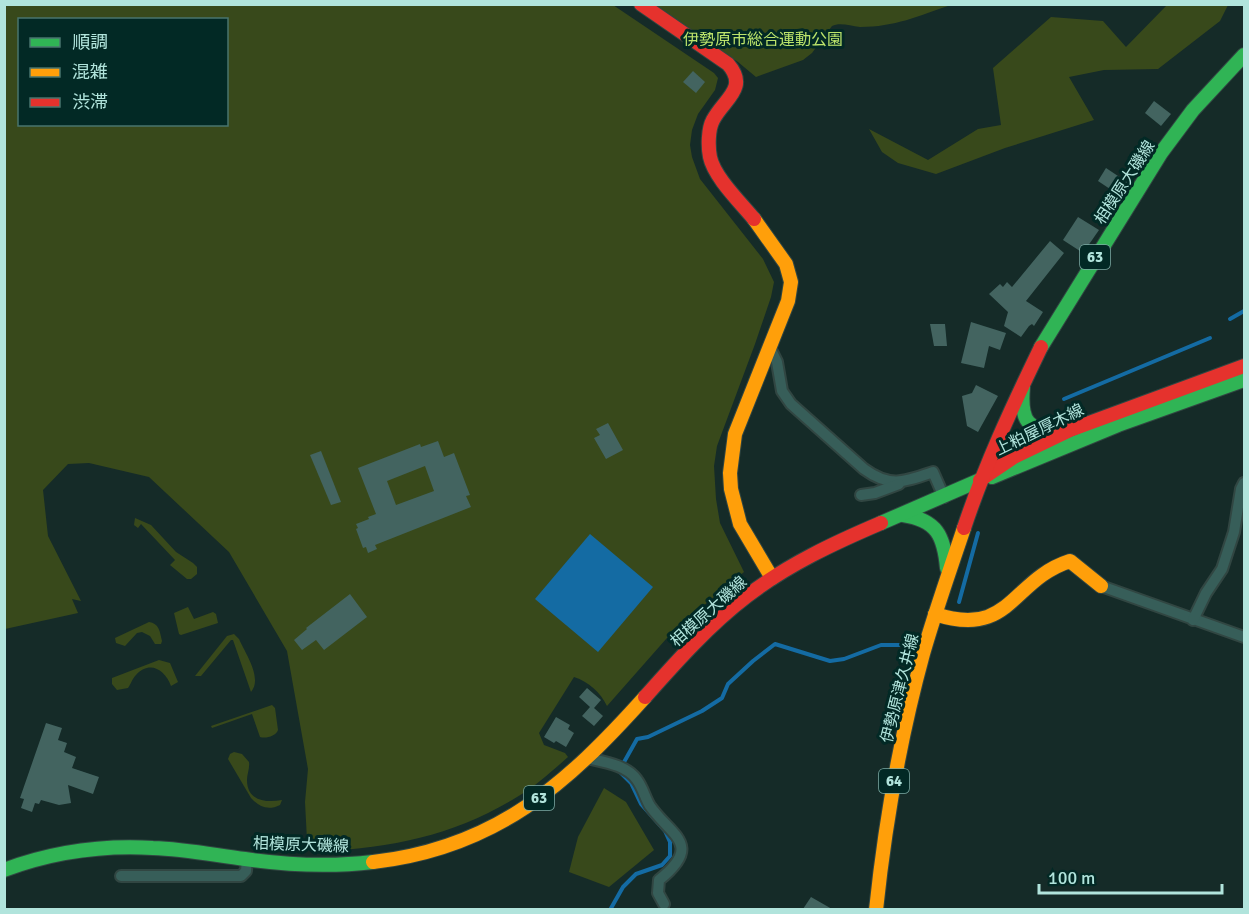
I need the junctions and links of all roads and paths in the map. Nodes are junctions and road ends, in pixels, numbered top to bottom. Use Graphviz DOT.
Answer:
graph roads {
  1 [pos="641,4"];
  2 [pos="1245,55"];
  3 [pos="770,348"];
  4 [pos="1245,366"];
  5 [pos="1025,378"];
  6 [pos="1245,380"];
  7 [pos="1073,429"];
  8 [pos="980,480"];
  9 [pos="902,482"];
  10 [pos="1245,483"];
  11 [pos="861,495"];
  12 [pos="944,497"];
  13 [pos="903,515"];
  14 [pos="948,574"];
  15 [pos="772,578"];
  16 [pos="1101,586"];
  17 [pos="935,614"];
  18 [pos="1193,620"];
  19 [pos="1245,637"];
  20 [pos="587,758"];
  21 [pos="247,859"];
  22 [pos="4,870"];
  23 [pos="121,876"];
  24 [pos="664,904"];
  25 [pos="876,909"];
  1 -- 3 [label="main road"];
  2 -- 5 [label="main road, 相模原大磯線 / 63"];
  3 -- 9 [label="street"];
  3 -- 15 [label="main road"];
  4 -- 7 [label="main road, 上粕屋厚木線"];
  5 -- 7 [label="main road"];
  5 -- 8 [label="main road, 相模原大磯線 / 63"];
  6 -- 8 [label="main road, 上粕屋厚木線"];
  7 -- 8 [label="main road, 上粕屋厚木線"];
  8 -- 12 [label="main road, 相模原大磯線 / 63"];
  8 -- 14 [label="main road, 伊勢原津久井線 / 64"];
  9 -- 11 [label="street"];
  9 -- 12 [label="street"];
  10 -- 18 [label="street"];
  12 -- 13 [label="main road, 相模原大磯線 / 63"];
  13 -- 14 [label="main road"];
  13 -- 15 [label="main road, 相模原大磯線 / 63"];
  14 -- 17 [label="main road, 伊勢原津久井線 / 64"];
  15 -- 20 [label="main road, 相模原大磯線 / 63"];
  16 -- 17 [label="main road"];
  16 -- 18 [label="street"];
  17 -- 25 [label="main road, 伊勢原津久井線 / 64"];
  18 -- 19 [label="street"];
  20 -- 21 [label="main road, 相模原大磯線 / 63"];
  20 -- 24 [label="street"];
  21 -- 22 [label="main road, 相模原大磯線 / 63"];
  21 -- 23 [label="street"];
}
